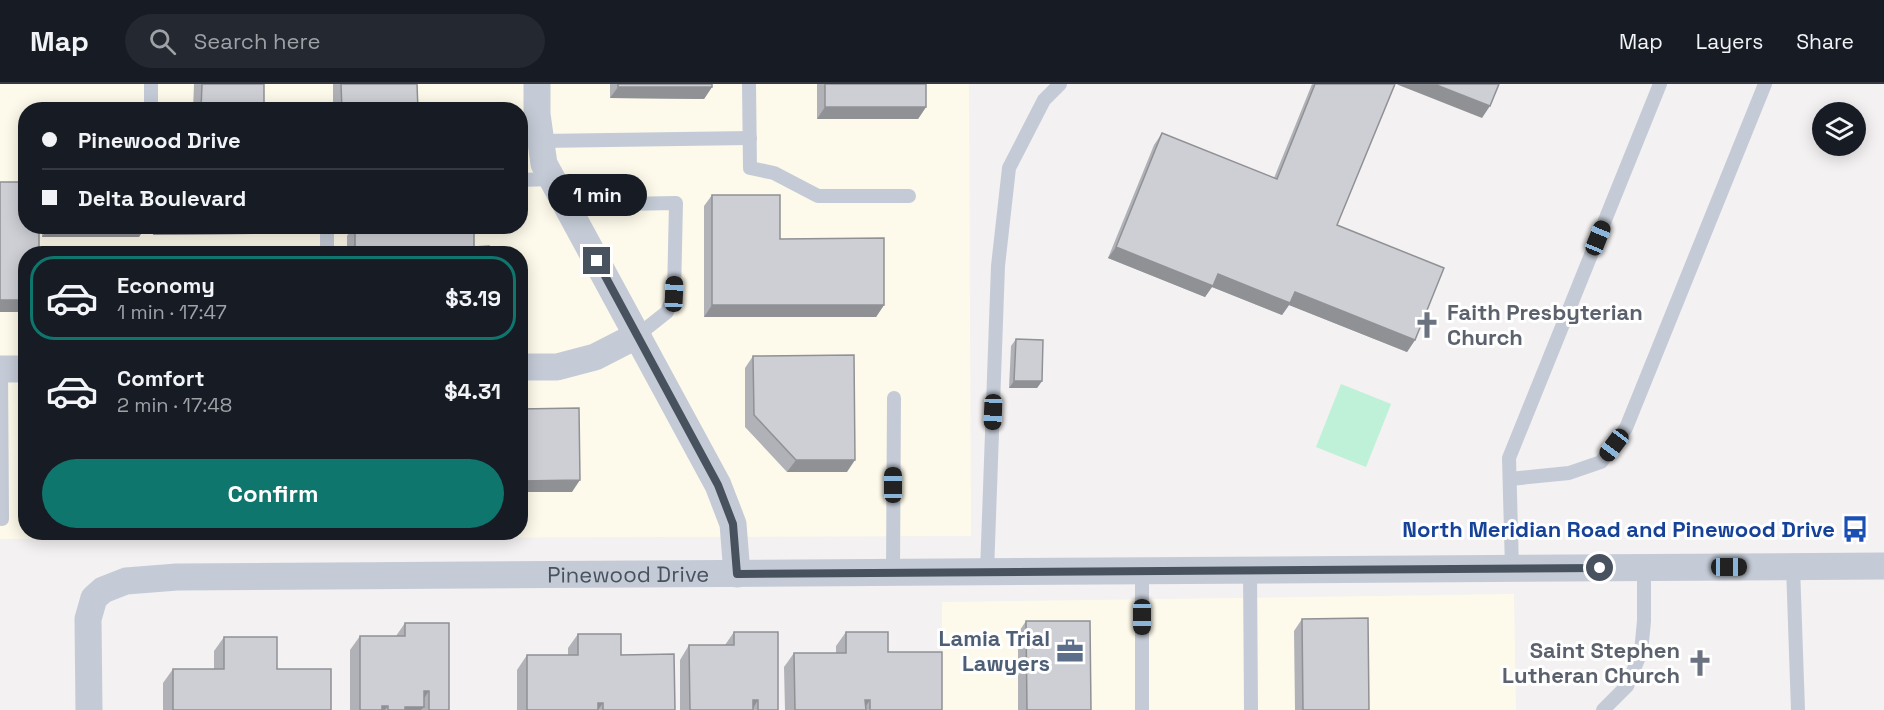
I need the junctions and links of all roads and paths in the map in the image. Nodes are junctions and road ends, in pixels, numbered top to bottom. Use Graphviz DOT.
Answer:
graph roads {
  1 [pos="151,84"];
  2 [pos="537,84"];
  3 [pos="749,84"];
  4 [pos="1060,84"];
  5 [pos="1660,84"];
  6 [pos="1765,84"];
  7 [pos="151,102"];
  8 [pos="529,111"];
  9 [pos="750,138"];
  10 [pos="540,141"];
  11 [pos="552,179"];
  12 [pos="528,180"];
  13 [pos="909,196"];
  14 [pos="567,205"];
  15 [pos="638,335"];
  16 [pos="528,367"];
  17 [pos="0,369"];
  18 [pos="18,369"];
  19 [pos="894,398"];
  20 [pos="1510,479"];
  21 [pos="2,519"];
  22 [pos="1793,566"];
  23 [pos="1884,566"];
  24 [pos="1644,567"];
  25 [pos="1512,568"];
  26 [pos="1250,570"];
  27 [pos="1142,571"];
  28 [pos="893,572"];
  29 [pos="987,572"];
  30 [pos="737,574"];
  31 [pos="89,710"];
  32 [pos="1142,710"];
  33 [pos="1251,710"];
  34 [pos="1603,710"];
  35 [pos="1798,710"];
  1 -- 7 [label="lane"];
  2 -- 8 [label="street"];
  3 -- 9 [label="lane"];
  4 -- 29 [label="lane"];
  5 -- 20 [label="lane"];
  6 -- 20 [label="lane"];
  8 -- 10 [label="street"];
  9 -- 10 [label="lane"];
  9 -- 13 [label="lane"];
  10 -- 11 [label="street"];
  11 -- 12 [label="lane"];
  11 -- 14 [label="street"];
  14 -- 15 [label="street"];
  14 -- 15 [label="lane"];
  15 -- 16 [label="street"];
  15 -- 30 [label="street"];
  17 -- 18 [label="street"];
  17 -- 21 [label="lane"];
  19 -- 28 [label="lane"];
  20 -- 25 [label="lane"];
  22 -- 23 [label="street, Pinewood Drive"];
  22 -- 24 [label="street, Pinewood Drive"];
  22 -- 35 [label="lane"];
  24 -- 25 [label="street, Pinewood Drive"];
  24 -- 34 [label="lane"];
  25 -- 26 [label="street, Pinewood Drive"];
  26 -- 27 [label="street, Pinewood Drive"];
  26 -- 33 [label="lane"];
  27 -- 29 [label="street, Pinewood Drive"];
  27 -- 32 [label="lane"];
  28 -- 29 [label="street, Pinewood Drive"];
  28 -- 30 [label="street, Pinewood Drive"];
  30 -- 31 [label="street, Pinewood Drive"];
}
